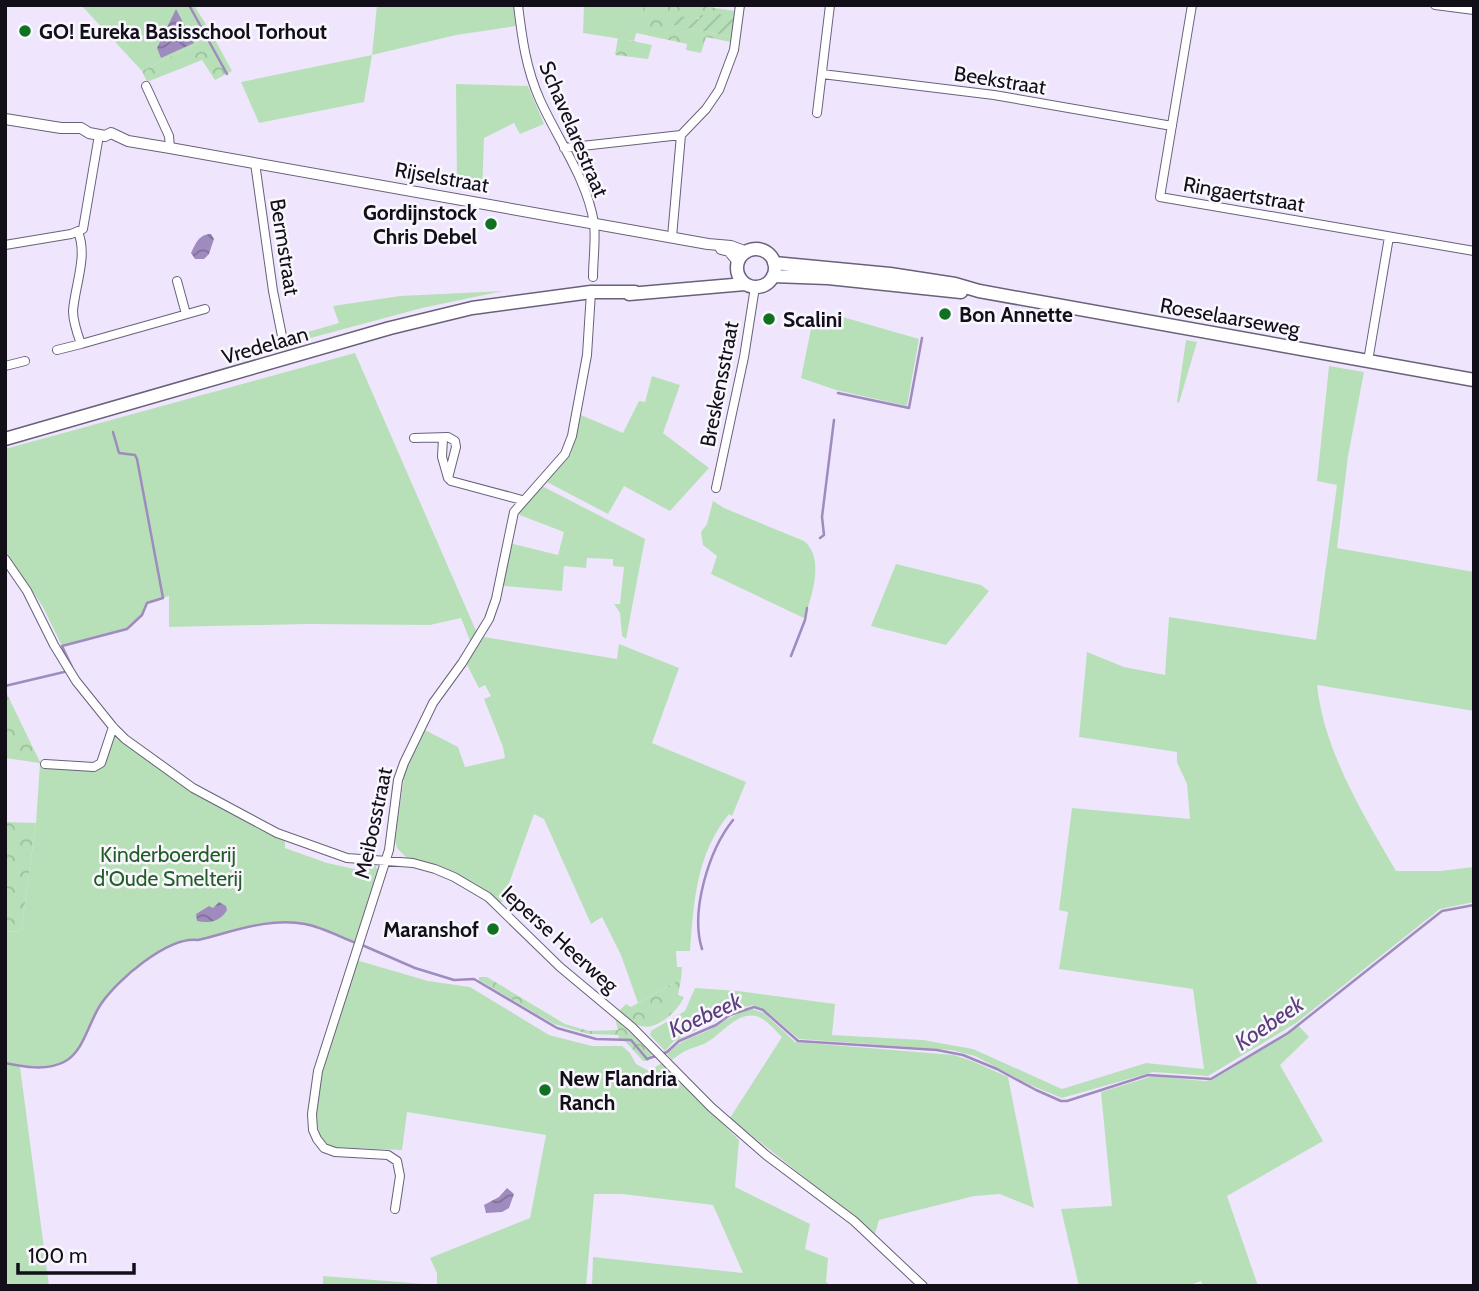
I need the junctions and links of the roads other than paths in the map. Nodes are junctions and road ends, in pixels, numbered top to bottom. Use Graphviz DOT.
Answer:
graph roads {
  1 [pos="518,5"];
  2 [pos="740,5"];
  3 [pos="830,5"];
  4 [pos="1192,5"];
  5 [pos="1435,5"];
  6 [pos="1474,10"];
  7 [pos="822,74"];
  8 [pos="146,86"];
  9 [pos="817,113"];
  10 [pos="5,119"];
  11 [pos="1172,126"];
  12 [pos="97,135"];
  13 [pos="681,135"];
  14 [pos="170,148"];
  15 [pos="564,148"];
  16 [pos="255,163"];
  17 [pos="594,224"];
  18 [pos="78,232"];
  19 [pos="672,237"];
  20 [pos="1389,237"];
  21 [pos="5,244"];
  22 [pos="708,244"];
  23 [pos="1474,251"];
  24 [pos="747,252"];
  25 [pos="737,266"];
  26 [pos="773,270"];
  27 [pos="593,277"];
  28 [pos="177,281"];
  29 [pos="750,285"];
  30 [pos="711,287"];
  31 [pos="591,296"];
  32 [pos="205,309"];
  33 [pos="186,314"];
  34 [pos="282,336"];
  35 [pos="80,344"];
  36 [pos="57,350"];
  37 [pos="25,361"];
  38 [pos="1368,361"];
  39 [pos="5,366"];
  40 [pos="1474,380"];
  41 [pos="414,438"];
  42 [pos="5,439"];
  43 [pos="716,488"];
  44 [pos="522,500"];
  45 [pos="5,559"];
  46 [pos="113,727"];
  47 [pos="45,764"];
  48 [pos="385,862"];
  49 [pos="394,1209"];
  50 [pos="923,1286"];
  1 -- 15 [label="street, Schavelarestraat"];
  2 -- 13 [label="street"];
  3 -- 7 [label="street"];
  4 -- 11 [label="street, Ringaertstraat"];
  5 -- 6 [label="street"];
  7 -- 9 [label="street"];
  7 -- 11 [label="street, Beekstraat"];
  8 -- 14 [label="street"];
  10 -- 12 [label="street, Rijselstraat"];
  11 -- 20 [label="street, Ringaertstraat"];
  12 -- 14 [label="street, Rijselstraat"];
  12 -- 18 [label="street"];
  13 -- 15 [label="street"];
  13 -- 19 [label="street"];
  14 -- 16 [label="street, Rijselstraat"];
  15 -- 17 [label="street, Schavelarestraat"];
  16 -- 17 [label="street, Rijselstraat"];
  16 -- 34 [label="street, Bermstraat"];
  17 -- 19 [label="street, Rijselstraat"];
  17 -- 27 [label="street"];
  18 -- 21 [label="street"];
  18 -- 35 [label="street"];
  19 -- 22 [label="street, Rijselstraat"];
  20 -- 23 [label="street, Ringaertstraat"];
  20 -- 38 [label="street"];
  22 -- 24 [label="street, Rijselstraat"];
  22 -- 25 [label="street, Rijselstraat"];
  24 -- 25 [label="main road"];
  24 -- 26 [label="main road"];
  25 -- 29 [label="main road"];
  25 -- 30 [label="main road"];
  26 -- 29 [label="main road"];
  26 -- 38 [label="main road, Roeselaarseweg"];
  28 -- 33 [label="street"];
  29 -- 30 [label="main road, Vredelaan"];
  29 -- 43 [label="street, Breskensstraat"];
  30 -- 31 [label="main road, Vredelaan"];
  31 -- 42 [label="main road, Vredelaan"];
  31 -- 44 [label="street, Meibosstraat"];
  32 -- 33 [label="street"];
  33 -- 35 [label="street"];
  35 -- 36 [label="street"];
  37 -- 39 [label="street"];
  38 -- 40 [label="main road, Roeselaarseweg"];
  41 -- 44 [label="street"];
  44 -- 48 [label="street, Meibosstraat"];
  45 -- 46 [label="street, Ieperse Heerweg"];
  46 -- 47 [label="street"];
  46 -- 48 [label="street, Ieperse Heerweg"];
  48 -- 49 [label="street, Meibosstraat"];
  48 -- 50 [label="street, Ieperse Heerweg"];
}
